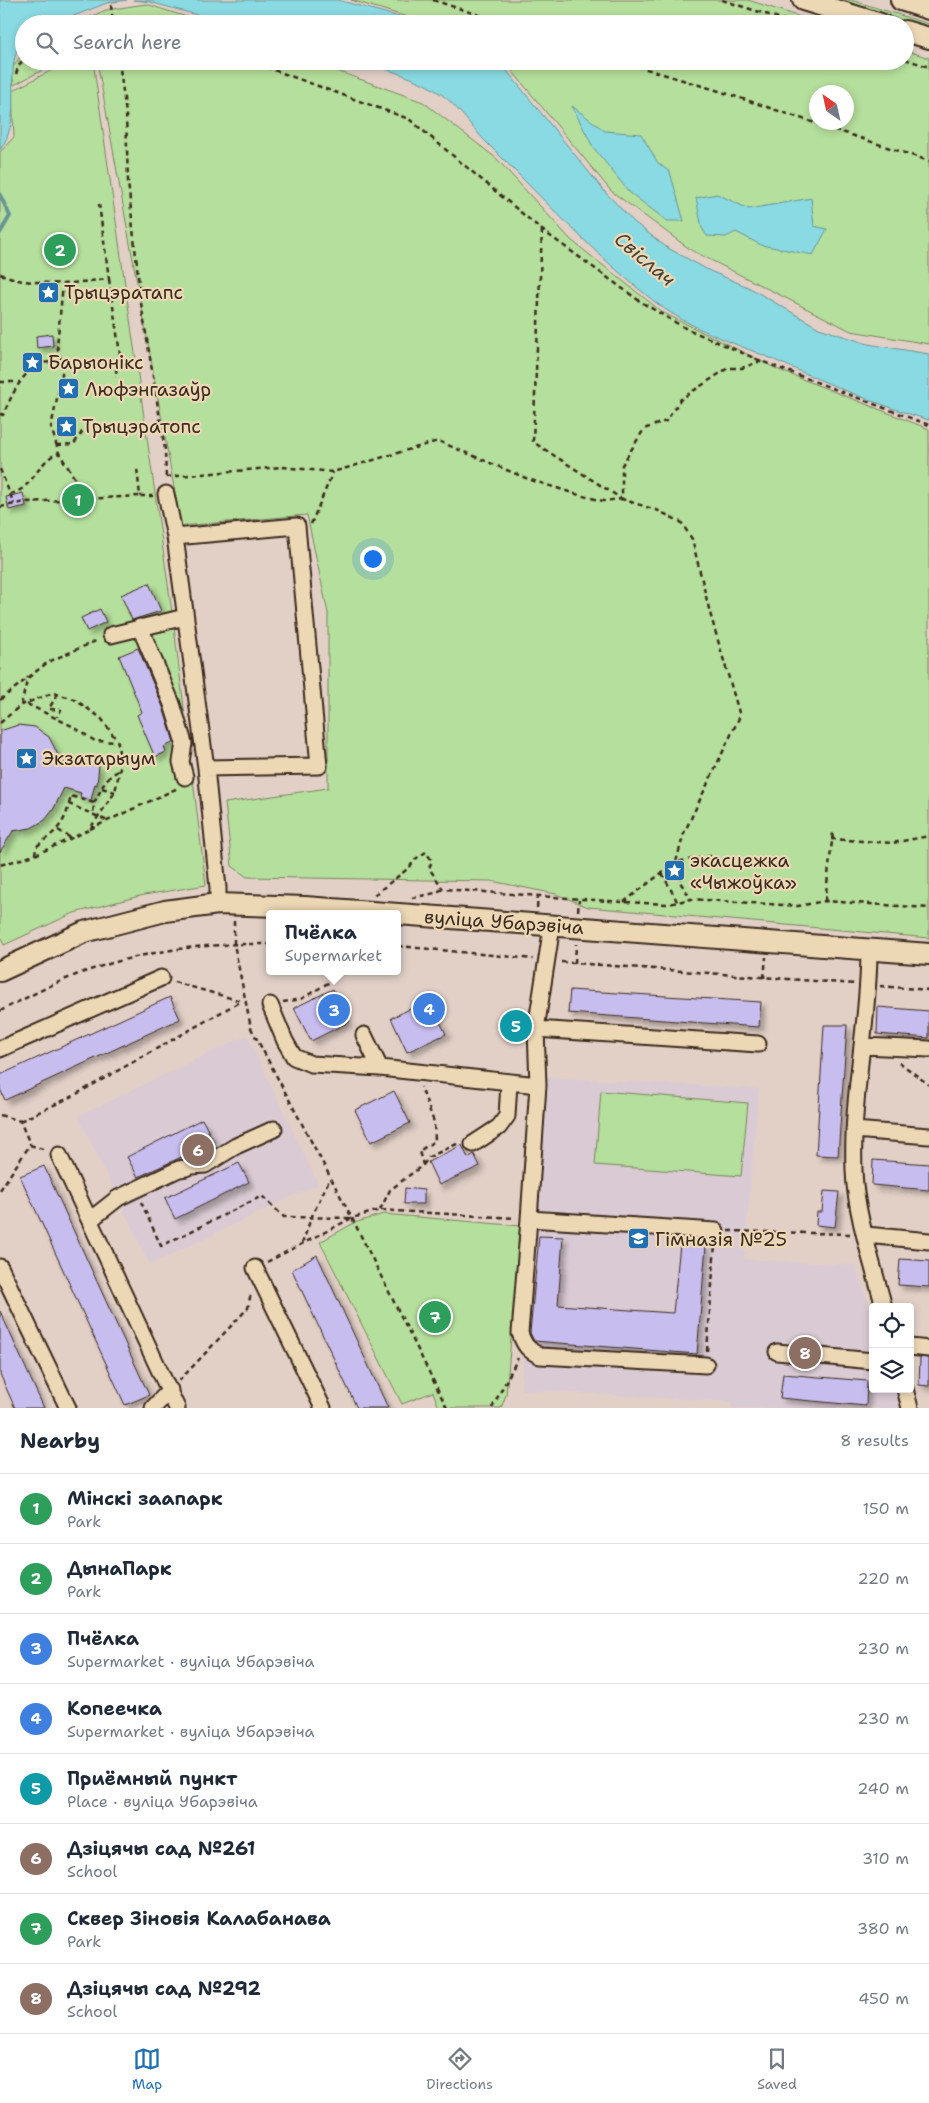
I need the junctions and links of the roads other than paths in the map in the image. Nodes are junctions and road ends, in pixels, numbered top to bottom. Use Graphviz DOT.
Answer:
graph roads {
  1 [pos="803,0"];
  2 [pos="901,0"];
  3 [pos="929,9"];
  4 [pos="852,15"];
  5 [pos="914,34"];
  6 [pos="929,38"];
  7 [pos="166,494"];
  8 [pos="175,536"];
  9 [pos="186,617"];
  10 [pos="140,627"];
  11 [pos="111,635"];
  12 [pos="206,774"];
  13 [pos="218,904"];
  14 [pos="344,910"];
  15 [pos="401,914"];
  16 [pos="552,926"];
  17 [pos="869,950"];
  18 [pos="929,954"];
  19 [pos="0,971"];
  20 [pos="161,978"];
  21 [pos="270,1005"];
  22 [pos="536,1029"];
  23 [pos="364,1035"];
  24 [pos="758,1044"];
  25 [pos="863,1046"];
  26 [pos="0,1049"];
  27 [pos="929,1049"];
  28 [pos="380,1068"];
  29 [pos="509,1082"];
  30 [pos="538,1085"];
  31 [pos="274,1129"];
  32 [pos="854,1130"];
  33 [pos="929,1136"];
  34 [pos="473,1144"];
  35 [pos="59,1156"];
  36 [pos="529,1219"];
  37 [pos="90,1220"];
  38 [pos="716,1231"];
  39 [pos="866,1235"];
  40 [pos="929,1241"];
  41 [pos="0,1267"];
  42 [pos="255,1268"];
  43 [pos="883,1303"];
  44 [pos="914,1348"];
  45 [pos="929,1349"];
  46 [pos="777,1352"];
  47 [pos="869,1361"];
  48 [pos="706,1365"];
  49 [pos="170,1390"];
  50 [pos="906,1393"];
  51 [pos="68,1408"];
  52 [pos="153,1408"];
  53 [pos="177,1408"];
  54 [pos="323,1408"];
  55 [pos="910,1408"];
  1 -- 4 [label="main road"];
  2 -- 3 [label="main road"];
  5 -- 6 [label="main road"];
  7 -- 8 [label="lane"];
  8 -- 9 [label="lane"];
  8 -- 12 [label="lane"];
  9 -- 10 [label="lane"];
  9 -- 12 [label="lane"];
  10 -- 11 [label="lane"];
  10 -- 12 [label="lane"];
  12 -- 13 [label="lane"];
  13 -- 14 [label="main road, вуліца Убарэвіча"];
  13 -- 19 [label="main road, вуліца Убарэвіча"];
  15 -- 16 [label="main road, вуліца Убарэвіча"];
  16 -- 17 [label="main road, вуліца Убарэвіча"];
  16 -- 22 [label="lane"];
  17 -- 18 [label="main road, вуліца Убарэвіча"];
  17 -- 25 [label="lane"];
  20 -- 26 [label="lane"];
  21 -- 28 [label="lane"];
  22 -- 24 [label="lane"];
  22 -- 30 [label="lane"];
  23 -- 28 [label="lane"];
  25 -- 27 [label="lane"];
  25 -- 32 [label="lane"];
  28 -- 29 [label="lane"];
  29 -- 30 [label="lane"];
  29 -- 34 [label="lane"];
  30 -- 36 [label="lane"];
  31 -- 37 [label="lane"];
  32 -- 33 [label="lane"];
  32 -- 39 [label="lane"];
  35 -- 37 [label="lane"];
  36 -- 38 [label="lane"];
  36 -- 48 [label="lane"];
  37 -- 49 [label="lane"];
  39 -- 40 [label="lane"];
  39 -- 43 [label="lane"];
  41 -- 51 [label="lane"];
  42 -- 54 [label="lane"];
  44 -- 45 [label="lane"];
  46 -- 47 [label="lane"];
  49 -- 52 [label="lane"];
  49 -- 53 [label="lane"];
  50 -- 55 [label="lane"];
}
